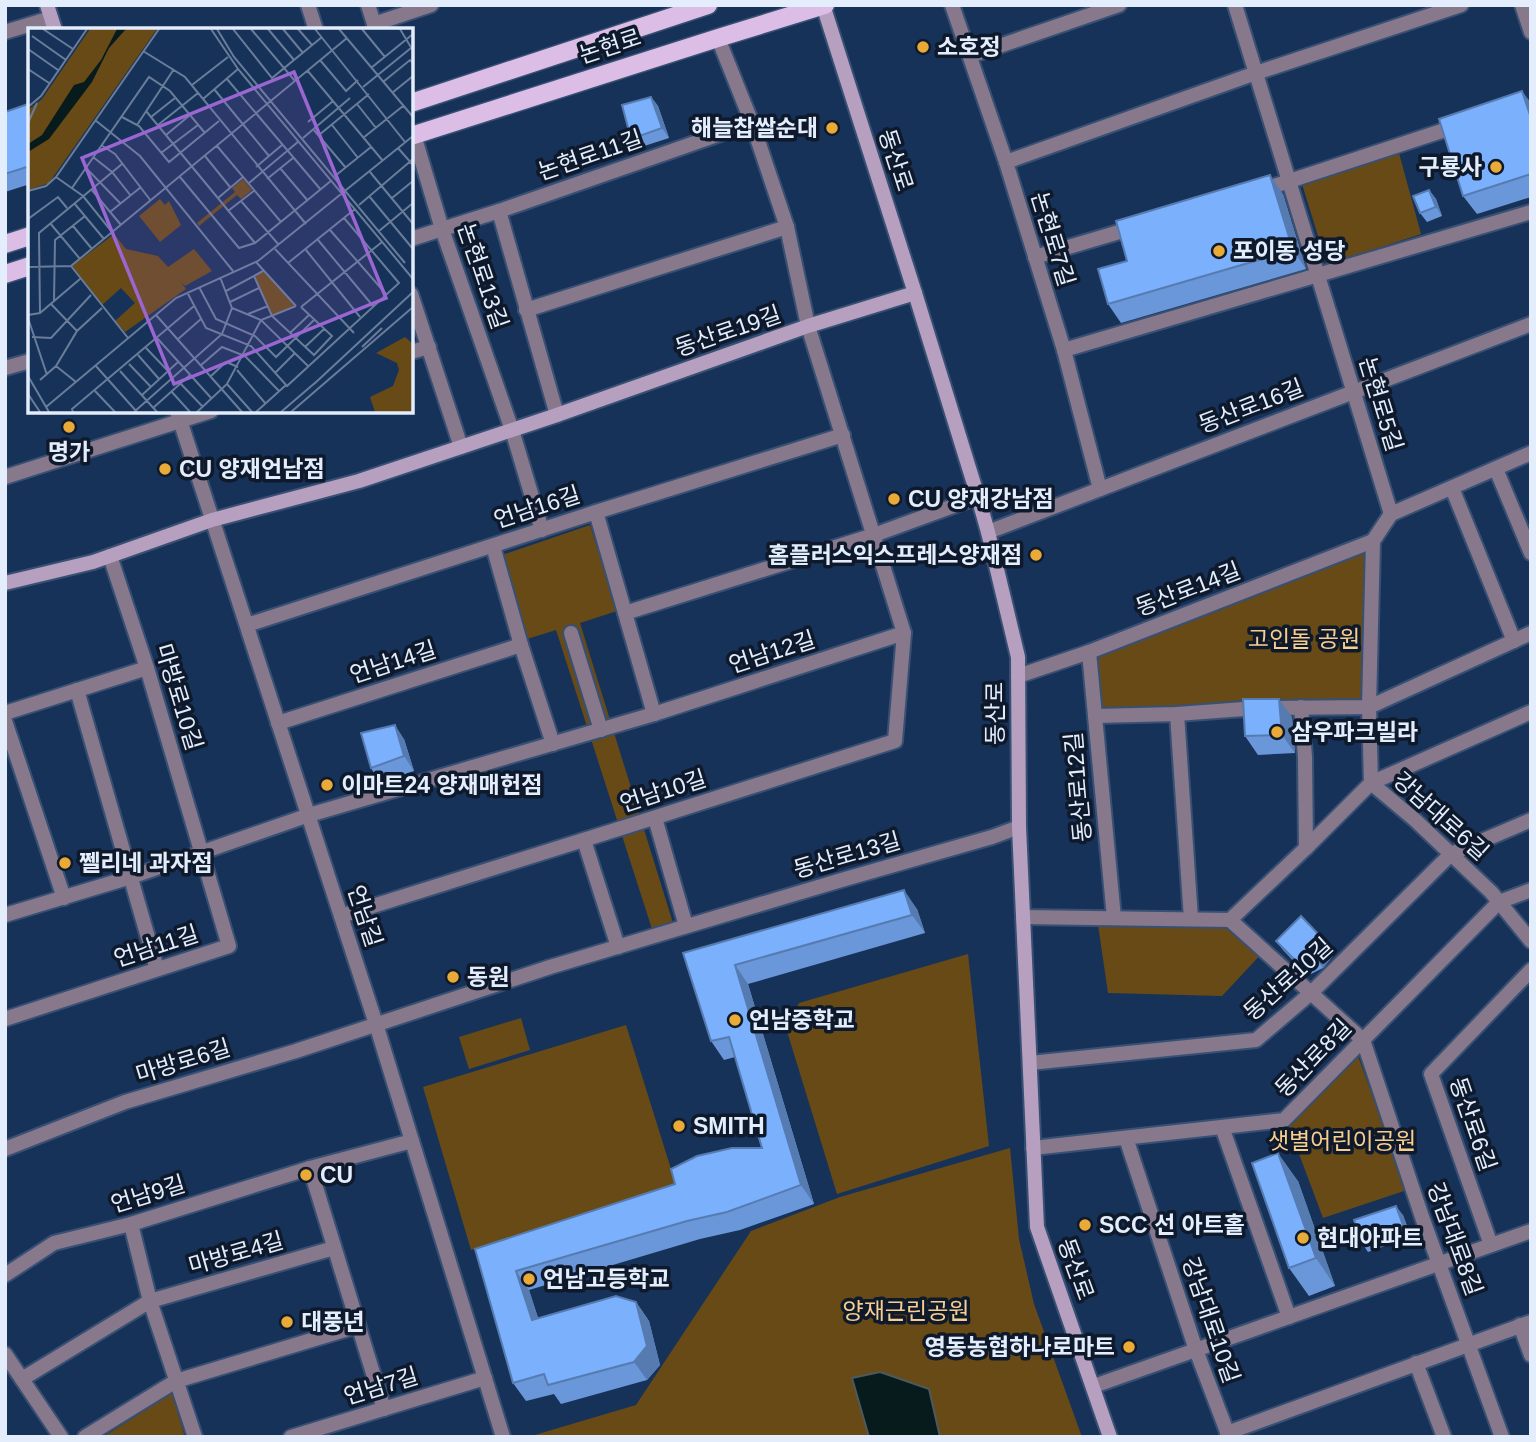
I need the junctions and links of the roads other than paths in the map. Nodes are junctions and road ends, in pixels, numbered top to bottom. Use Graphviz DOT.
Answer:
graph roads {
  1 [pos="308,5"];
  2 [pos="368,5"];
  3 [pos="823,5"];
  4 [pos="953,5"];
  5 [pos="1119,5"];
  6 [pos="1235,5"];
  7 [pos="1461,5"];
  8 [pos="1522,5"];
  9 [pos="428,6"];
  10 [pos="706,6"];
  11 [pos="51,18"];
  12 [pos="375,27"];
  13 [pos="315,28"];
  14 [pos="5,32"];
  15 [pos="1531,33"];
  16 [pos="718,38"];
  17 [pos="970,56"];
  18 [pos="1256,73"];
  19 [pos="413,102"];
  20 [pos="1467,122"];
  21 [pos="752,123"];
  22 [pos="413,136"];
  23 [pos="413,139"];
  24 [pos="1006,162"];
  25 [pos="1289,182"];
  26 [pos="1249,194"];
  27 [pos="499,211"];
  28 [pos="1531,212"];
  29 [pos="1155,222"];
  30 [pos="787,227"];
  31 [pos="442,229"];
  32 [pos="28,237"];
  33 [pos="413,238"];
  34 [pos="5,244"];
  35 [pos="1035,257"];
  36 [pos="28,267"];
  37 [pos="5,274"];
  38 [pos="1318,275"];
  39 [pos="915,293"];
  40 [pos="413,300"];
  41 [pos="526,310"];
  42 [pos="1531,324"];
  43 [pos="808,326"];
  44 [pos="429,347"];
  45 [pos="1064,350"];
  46 [pos="413,351"];
  47 [pos="28,361"];
  48 [pos="5,368"];
  49 [pos="1353,391"];
  50 [pos="198,413"];
  51 [pos="557,415"];
  52 [pos="179,416"];
  53 [pos="512,430"];
  54 [pos="843,435"];
  55 [pos="461,447"];
  56 [pos="1531,453"];
  57 [pos="1496,469"];
  58 [pos="5,477"];
  59 [pos="1452,488"];
  60 [pos="1101,489"];
  61 [pos="978,497"];
  62 [pos="596,512"];
  63 [pos="1391,514"];
  64 [pos="212,520"];
  65 [pos="542,530"];
  66 [pos="988,532"];
  67 [pos="874,535"];
  68 [pos="1373,541"];
  69 [pos="493,546"];
  70 [pos="1531,553"];
  71 [pos="110,556"];
  72 [pos="5,583"];
  73 [pos="625,614"];
  74 [pos="247,625"];
  75 [pos="571,633"];
  76 [pos="904,633"];
  77 [pos="1531,633"];
  78 [pos="1514,641"];
  79 [pos="521,646"];
  80 [pos="1089,652"];
  81 [pos="147,668"];
  82 [pos="1018,676"];
  83 [pos="77,690"];
  84 [pos="1301,707"];
  85 [pos="1369,707"];
  86 [pos="1531,712"];
  87 [pos="5,713"];
  88 [pos="654,714"];
  89 [pos="1177,714"];
  90 [pos="1095,716"];
  91 [pos="5,720"];
  92 [pos="278,723"];
  93 [pos="601,730"];
  94 [pos="553,744"];
  95 [pos="1371,783"];
  96 [pos="309,815"];
  97 [pos="655,818"];
  98 [pos="1531,820"];
  99 [pos="1019,827"];
  100 [pos="584,840"];
  101 [pos="1306,848"];
  102 [pos="201,853"];
  103 [pos="1451,854"];
  104 [pos="131,877"];
  105 [pos="1531,890"];
  106 [pos="64,898"];
  107 [pos="1499,902"];
  108 [pos="5,915"];
  109 [pos="341,916"];
  110 [pos="1023,917"];
  111 [pos="1114,918"];
  112 [pos="1191,919"];
  113 [pos="1230,919"];
  114 [pos="686,926"];
  115 [pos="1531,941"];
  116 [pos="618,947"];
  117 [pos="158,969"];
  118 [pos="1531,971"];
  119 [pos="1311,993"];
  120 [pos="5,1019"];
  121 [pos="376,1024"];
  122 [pos="1363,1040"];
  123 [pos="1030,1063"];
  124 [pos="1222,1127"];
  125 [pos="1126,1138"];
  126 [pos="412,1141"];
  127 [pos="1033,1148"];
  128 [pos="5,1149"];
  129 [pos="310,1168"];
  130 [pos="131,1224"];
  131 [pos="1531,1231"];
  132 [pos="1491,1245"];
  133 [pos="334,1248"];
  134 [pos="1439,1263"];
  135 [pos="5,1275"];
  136 [pos="150,1301"];
  137 [pos="1289,1317"];
  138 [pos="1525,1324"];
  139 [pos="358,1326"];
  140 [pos="1469,1344"];
  141 [pos="1196,1350"];
  142 [pos="5,1354"];
  143 [pos="1531,1355"];
  144 [pos="1416,1363"];
  145 [pos="485,1378"];
  146 [pos="22,1379"];
  147 [pos="176,1381"];
  148 [pos="1094,1386"];
  149 [pos="384,1409"];
  150 [pos="1228,1435"];
  151 [pos="61,1437"];
  152 [pos="85,1437"];
  153 [pos="195,1437"];
  154 [pos="291,1437"];
  155 [pos="503,1437"];
  156 [pos="1110,1437"];
  157 [pos="1444,1437"];
  158 [pos="1502,1437"];
  1 -- 13 [label="street"];
  2 -- 12 [label="street"];
  3 -- 16 [label="main road, 논현로"];
  3 -- 39 [label="street, 동산로"];
  4 -- 17 [label="street, 논현로7길"];
  5 -- 17 [label="street"];
  6 -- 18 [label="street, 논현로5길"];
  7 -- 18 [label="street"];
  8 -- 15 [label="street"];
  9 -- 12 [label="street"];
  10 -- 19 [label="main road, 논현로"];
  11 -- 14 [label="street"];
  16 -- 21 [label="street"];
  16 -- 22 [label="main road, 논현로"];
  17 -- 24 [label="street, 논현로7길"];
  18 -- 24 [label="street"];
  18 -- 25 [label="street, 논현로5길"];
  20 -- 25 [label="street"];
  21 -- 27 [label="street, 논현로11길"];
  21 -- 30 [label="street"];
  23 -- 31 [label="street, 논현로13길"];
  24 -- 35 [label="street, 논현로7길"];
  25 -- 26 [label="street"];
  25 -- 38 [label="street, 논현로5길"];
  27 -- 31 [label="street, 논현로11길"];
  27 -- 41 [label="street"];
  28 -- 38 [label="street"];
  29 -- 35 [label="street"];
  30 -- 41 [label="street"];
  30 -- 43 [label="street"];
  31 -- 33 [label="street, 논현로11길"];
  31 -- 53 [label="street, 논현로13길"];
  32 -- 34 [label="main road"];
  35 -- 45 [label="street, 논현로7길"];
  36 -- 37 [label="main road"];
  38 -- 45 [label="street"];
  38 -- 49 [label="street, 논현로5길"];
  39 -- 43 [label="street, 동산로19길"];
  39 -- 61 [label="street, 동산로"];
  40 -- 44 [label="street"];
  41 -- 51 [label="street"];
  42 -- 49 [label="street, 동산로16길"];
  43 -- 51 [label="street, 동산로19길"];
  43 -- 54 [label="street"];
  44 -- 46 [label="street"];
  44 -- 55 [label="street"];
  45 -- 60 [label="street, 논현로7길"];
  47 -- 48 [label="street"];
  49 -- 60 [label="street, 동산로16길"];
  49 -- 63 [label="street, 논현로5길"];
  50 -- 52 [label="street"];
  51 -- 53 [label="street, 동산로19길"];
  52 -- 58 [label="street"];
  52 -- 64 [label="street, 언남길"];
  53 -- 55 [label="street, 동산로19길"];
  53 -- 65 [label="street"];
  54 -- 62 [label="street, 언남16길"];
  54 -- 67 [label="street"];
  55 -- 64 [label="street, 동산로19길"];
  56 -- 57 [label="street"];
  57 -- 59 [label="street"];
  57 -- 70 [label="street"];
  59 -- 63 [label="street"];
  59 -- 78 [label="street"];
  60 -- 66 [label="street, 동산로16길"];
  61 -- 66 [label="street, 동산로"];
  61 -- 67 [label="street"];
  62 -- 65 [label="street, 언남16길"];
  62 -- 73 [label="street"];
  63 -- 68 [label="street"];
  64 -- 71 [label="street"];
  64 -- 74 [label="street, 언남길"];
  65 -- 69 [label="street, 언남16길"];
  66 -- 82 [label="street, 동산로"];
  67 -- 73 [label="street"];
  67 -- 76 [label="street"];
  68 -- 80 [label="street, 동산로14길"];
  68 -- 85 [label="street, 강남대로6길"];
  69 -- 74 [label="street, 언남16길"];
  69 -- 79 [label="street"];
  71 -- 72 [label="street"];
  71 -- 81 [label="street, 마방로10길"];
  73 -- 88 [label="street"];
  74 -- 92 [label="street, 언남길"];
  75 -- 93 [label="street"];
  76 -- 88 [label="street, 언남12길"];
  76 -- 97 [label="street, 언남10길"];
  77 -- 78 [label="street"];
  78 -- 85 [label="street"];
  79 -- 92 [label="street, 언남14길"];
  79 -- 94 [label="street"];
  80 -- 82 [label="street, 동산로14길"];
  80 -- 90 [label="street, 동산로12길"];
  81 -- 83 [label="street"];
  81 -- 102 [label="street, 마방로10길"];
  82 -- 99 [label="street, 동산로"];
  83 -- 87 [label="street"];
  83 -- 104 [label="street"];
  84 -- 85 [label="street"];
  84 -- 89 [label="street"];
  84 -- 101 [label="street"];
  85 -- 95 [label="street, 강남대로6길"];
  86 -- 95 [label="street"];
  88 -- 93 [label="street, 언남12길"];
  89 -- 90 [label="street"];
  89 -- 112 [label="street"];
  90 -- 111 [label="street, 동산로12길"];
  91 -- 106 [label="street"];
  92 -- 96 [label="street, 언남길"];
  93 -- 94 [label="street, 언남12길"];
  94 -- 96 [label="street, 언남12길"];
  95 -- 101 [label="street"];
  95 -- 103 [label="street, 강남대로6길"];
  96 -- 102 [label="street"];
  96 -- 109 [label="street, 언남길"];
  97 -- 100 [label="street, 언남10길"];
  97 -- 114 [label="street"];
  98 -- 103 [label="street, 동산로10길"];
  99 -- 110 [label="street, 동산로"];
  99 -- 114 [label="street, 동산로13길"];
  100 -- 109 [label="street, 언남10길"];
  100 -- 116 [label="street"];
  101 -- 113 [label="street"];
  102 -- 104 [label="street"];
  102 -- 117 [label="street, 언남11길"];
  103 -- 107 [label="street, 강남대로6길"];
  103 -- 119 [label="street, 동산로10길"];
  104 -- 106 [label="street"];
  104 -- 117 [label="street"];
  105 -- 107 [label="street, 동산로8길"];
  106 -- 108 [label="street"];
  107 -- 115 [label="street, 강남대로6길"];
  107 -- 122 [label="street, 동산로8길"];
  109 -- 121 [label="street, 언남길"];
  110 -- 111 [label="street"];
  110 -- 123 [label="street, 동산로"];
  111 -- 112 [label="street"];
  112 -- 113 [label="street"];
  113 -- 119 [label="street, 강남대로8길"];
  114 -- 116 [label="street, 동산로13길"];
  116 -- 121 [label="street, 동산로13길"];
  117 -- 120 [label="street, 언남11길"];
  118 -- 132 [label="street, 동산로6길"];
  119 -- 122 [label="street, 강남대로8길"];
  119 -- 123 [label="street, 동산로10길"];
  121 -- 126 [label="street, 언남길"];
  121 -- 128 [label="street, 마방로6길"];
  122 -- 124 [label="street, 동산로8길"];
  122 -- 134 [label="street, 강남대로8길"];
  123 -- 127 [label="street, 동산로"];
  124 -- 125 [label="street, 동산로8길"];
  124 -- 137 [label="street"];
  125 -- 127 [label="street, 동산로8길"];
  125 -- 141 [label="street, 강남대로10길"];
  126 -- 129 [label="street, 언남9길"];
  126 -- 145 [label="street, 언남길"];
  127 -- 148 [label="street, 동산로"];
  129 -- 130 [label="street, 언남9길"];
  129 -- 133 [label="street"];
  130 -- 135 [label="street, 언남9길"];
  130 -- 136 [label="street"];
  131 -- 132 [label="street"];
  132 -- 134 [label="street"];
  133 -- 136 [label="street, 마방로4길"];
  133 -- 139 [label="street"];
  134 -- 137 [label="street"];
  134 -- 140 [label="street, 강남대로8길"];
  136 -- 146 [label="street"];
  136 -- 147 [label="street"];
  137 -- 141 [label="street"];
  138 -- 140 [label="street"];
  138 -- 143 [label="street"];
  139 -- 147 [label="street"];
  139 -- 149 [label="street"];
  140 -- 144 [label="street"];
  140 -- 158 [label="street, 강남대로8길"];
  141 -- 148 [label="street"];
  141 -- 150 [label="street, 강남대로10길"];
  142 -- 146 [label="street"];
  144 -- 150 [label="street"];
  144 -- 157 [label="street"];
  145 -- 149 [label="street, 언남7길"];
  145 -- 155 [label="street, 언남길"];
  146 -- 151 [label="street"];
  147 -- 152 [label="street"];
  147 -- 153 [label="street"];
  148 -- 156 [label="street, 동산로"];
  149 -- 154 [label="street, 언남7길"];
}
